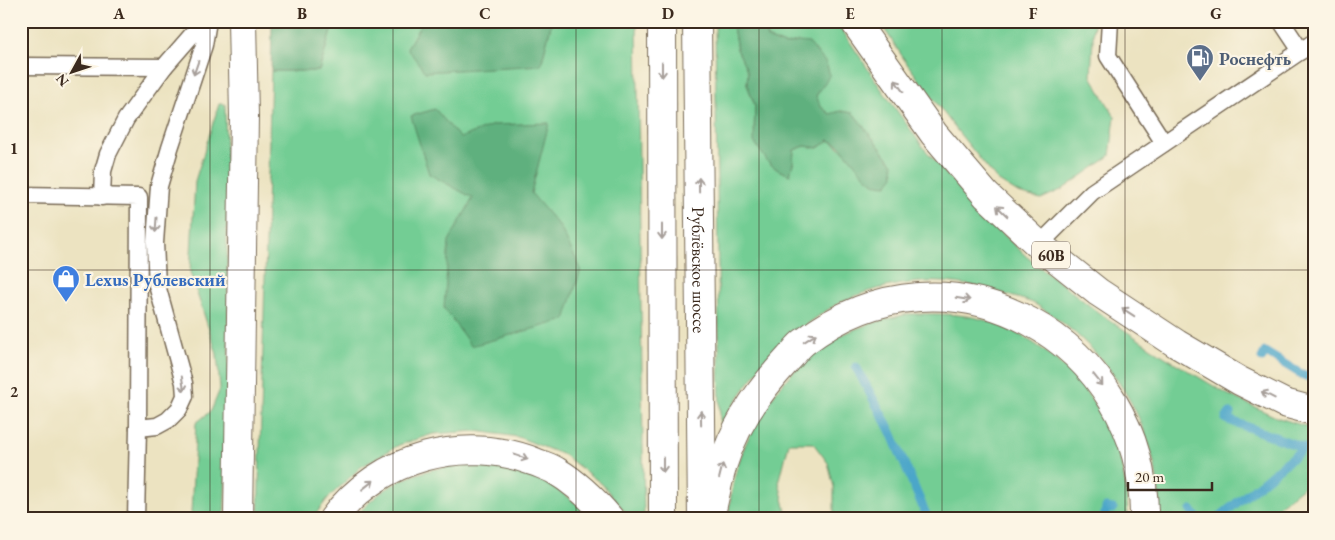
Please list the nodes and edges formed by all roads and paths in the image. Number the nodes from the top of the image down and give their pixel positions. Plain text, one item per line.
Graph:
1 (204, 21) edge
2 (208, 21) edge
3 (242, 21) edge
4 (662, 21) edge
5 (697, 21) edge
6 (854, 21) edge
7 (1110, 21) edge
8 (1281, 21) edge
9 (1308, 47) edge
10 (21, 66) edge
11 (164, 67) junction
12 (1164, 143) junction
13 (21, 195) edge
14 (102, 197) junction
15 (1039, 246) junction
16 (1314, 412) edge
17 (138, 428) junction
18 (136, 519) edge
19 (238, 519) edge
20 (333, 519) edge
21 (610, 519) edge
22 (663, 519) edge
23 (702, 519) edge
24 (710, 519) edge
25 (1144, 519) edge

1 - 11 lane
2 -> 17 lane
3 - 19 main road
4 -> 22 main road, Рублёвское шоссе
23 -> 5 main road, Рублёвское шоссе
15 -> 6 main road, 60B
7 - 12 lane
8 - 9 lane
9 - 12 lane
10 - 11 lane
11 - 14 lane
12 - 15 lane
13 - 14 lane
14 - 17 lane
16 -> 15 main road, 60B
17 - 18 lane
20 -> 21 main road
24 -> 25 main road

